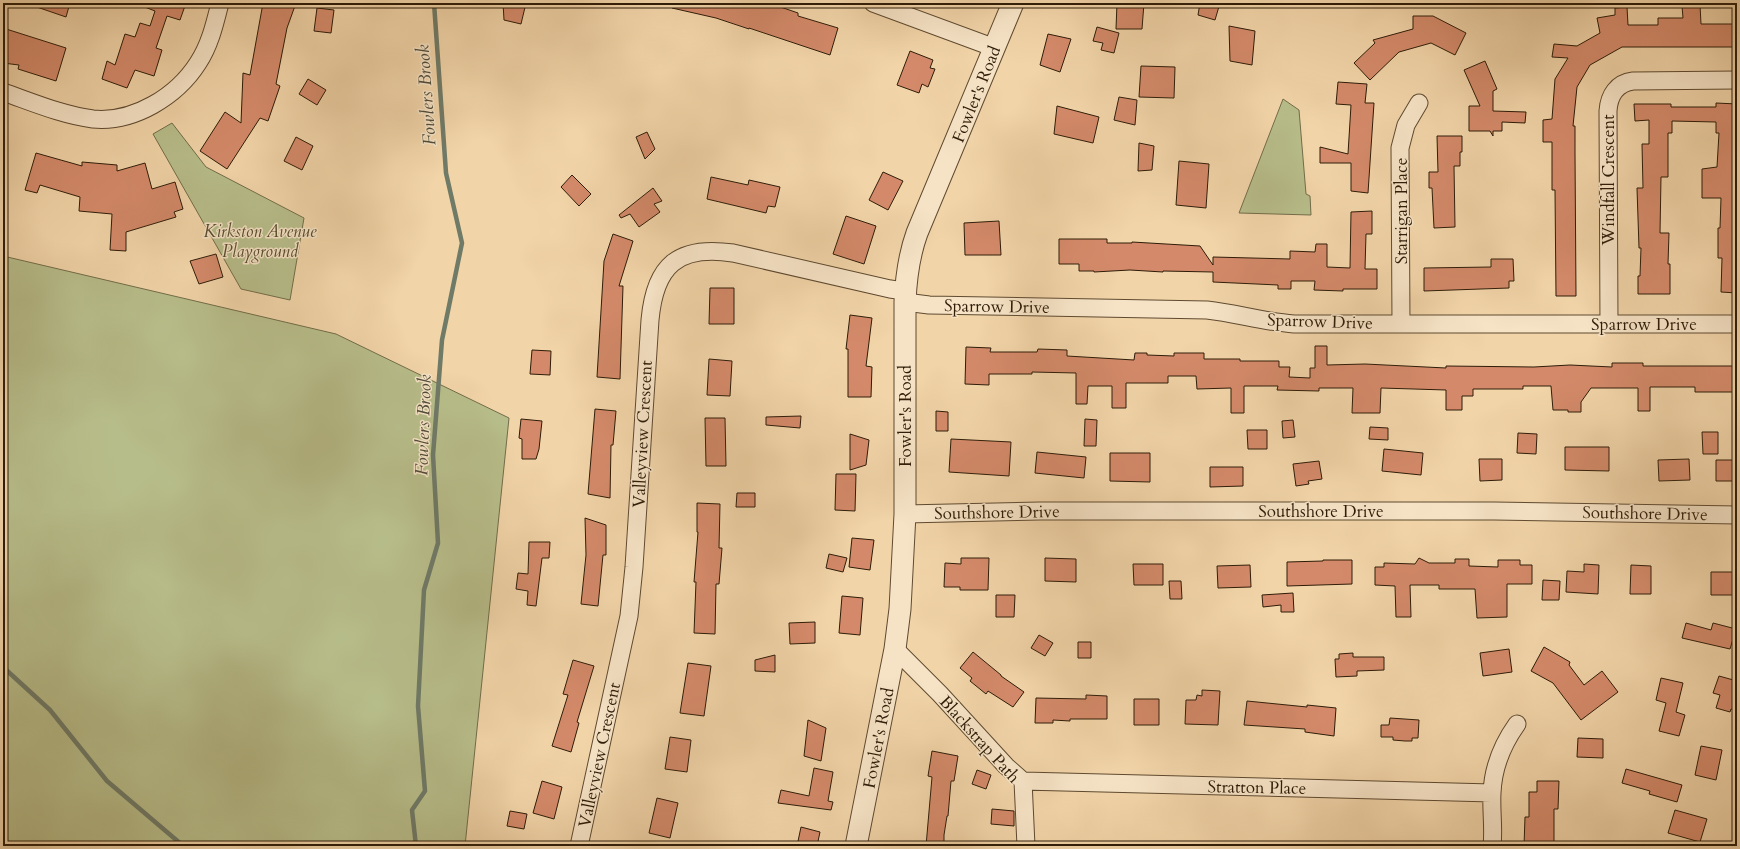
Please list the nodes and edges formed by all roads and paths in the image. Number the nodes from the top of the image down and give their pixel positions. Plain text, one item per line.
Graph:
1 (220, 3) edge
2 (873, 3) edge
3 (1013, 3) edge
4 (995, 48) junction
5 (1737, 80) edge
6 (3, 92) edge
7 (1419, 103) dead end
8 (905, 296) junction
9 (1401, 324) junction
10 (1610, 324) junction
11 (1737, 324) edge
12 (904, 514) junction
13 (1737, 515) edge
14 (895, 650) junction
15 (1517, 724) dead end
16 (1023, 781) junction
17 (1492, 793) junction
18 (579, 846) edge
19 (856, 846) edge
20 (1026, 846) edge
21 (1492, 846) edge

1 - 6 street
2 - 4 street
3 - 4 street, Fowler's Road
4 - 8 street, Fowler's Road
5 - 10 street, Windfall Crescent
7 - 9 street, Starrigan Place
8 - 9 street, Sparrow Drive
8 - 12 street, Fowler's Road
8 - 18 street, Valleyview Crescent
9 - 10 street, Sparrow Drive
10 - 11 street, Sparrow Drive
12 - 13 street, Southshore Drive
12 - 14 street, Fowler's Road
14 - 16 street, Blackstrap Path
14 - 19 street, Fowler's Road
15 - 17 street
16 - 17 street, Stratton Place
16 - 20 street, Blackstrap Path
17 - 21 street

